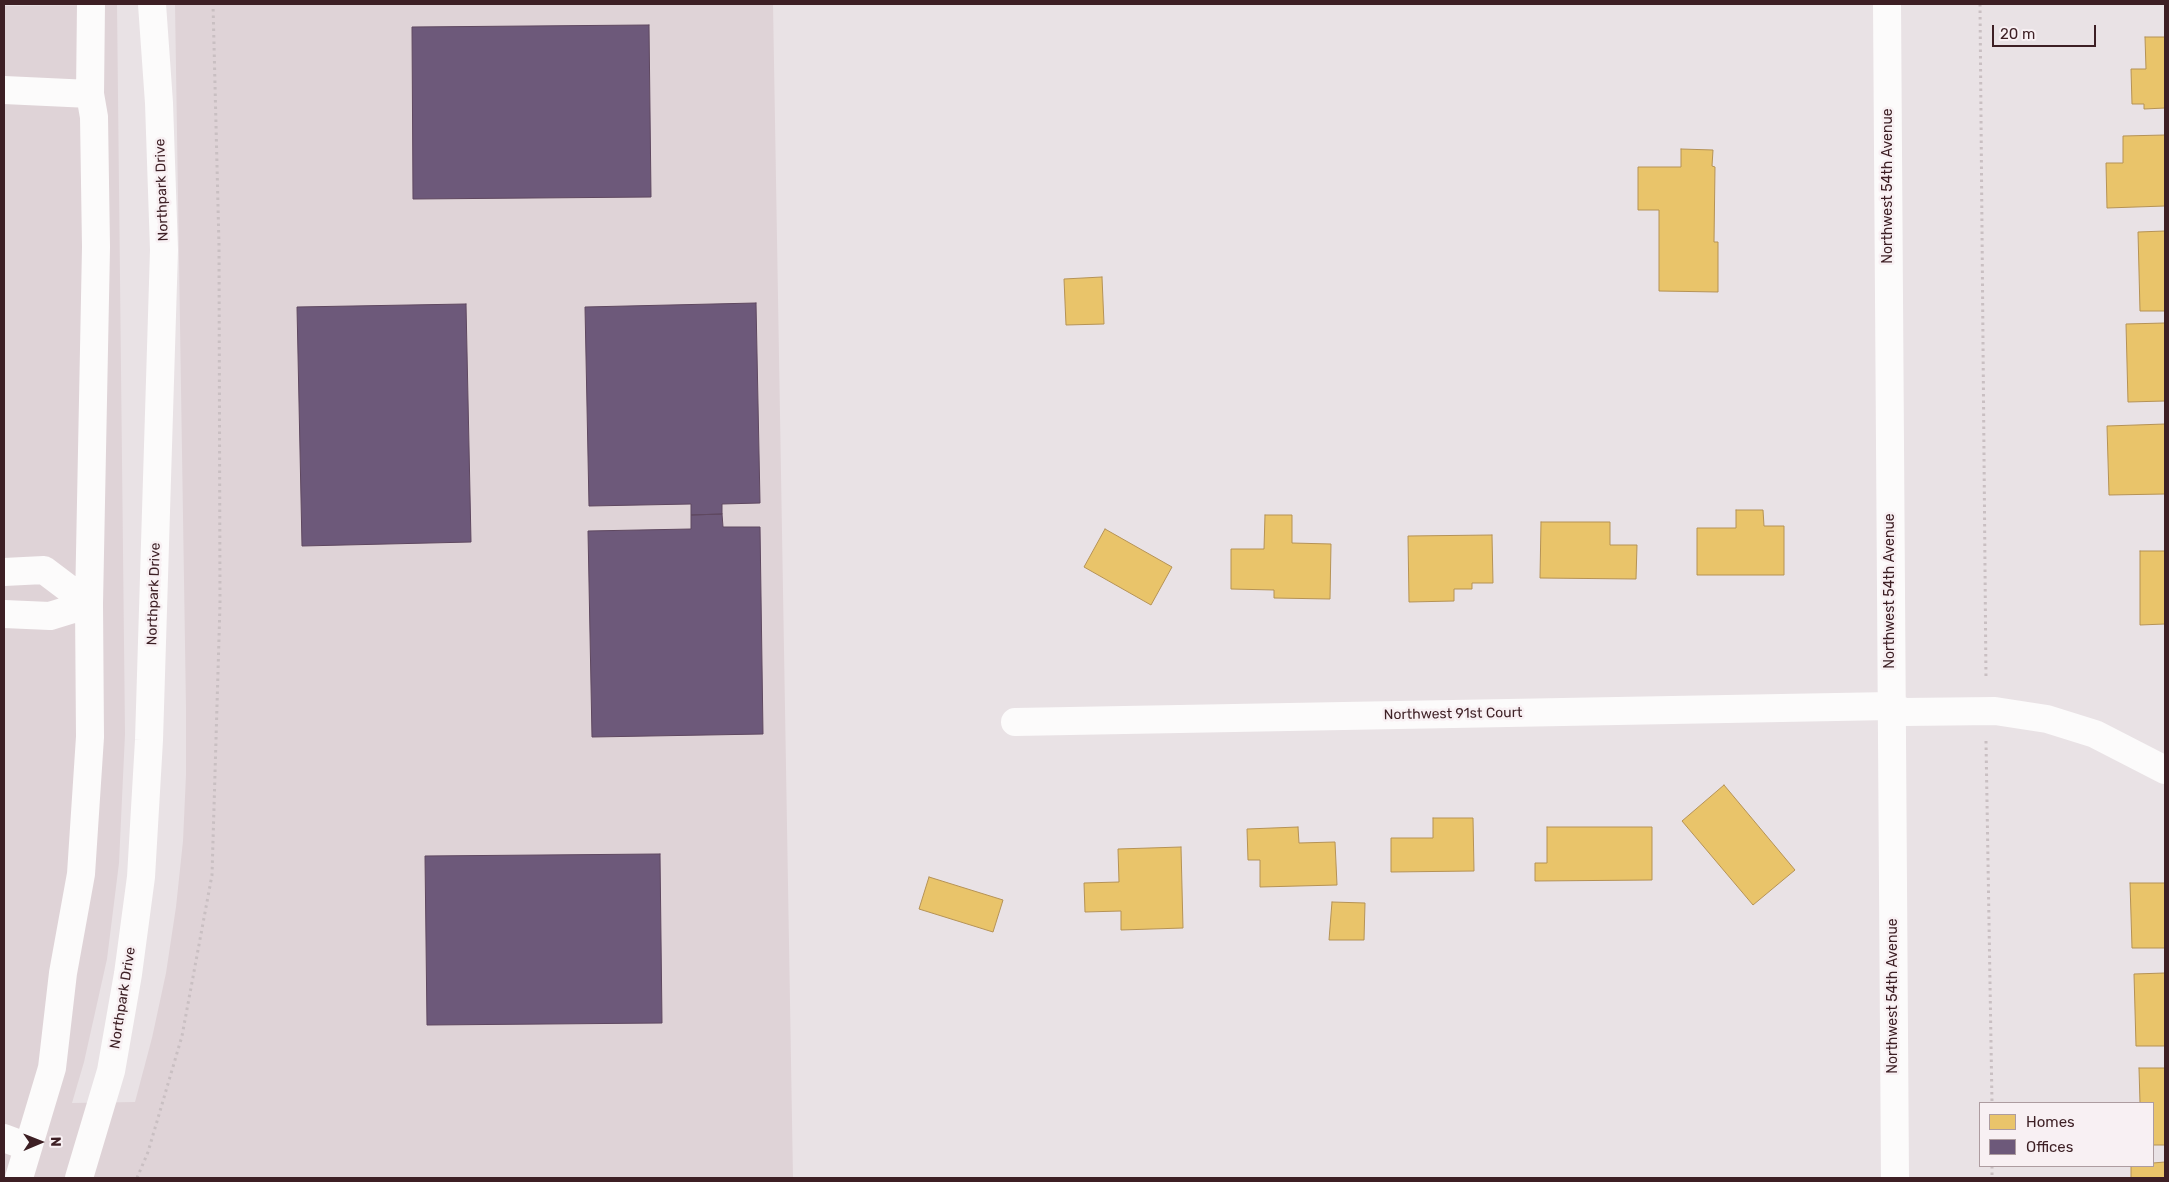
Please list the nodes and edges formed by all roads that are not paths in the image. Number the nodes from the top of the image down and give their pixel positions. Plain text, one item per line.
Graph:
1 (91, 4) edge
2 (152, 4) edge
3 (1887, 4) edge
4 (4, 90) edge
5 (90, 94) junction
6 (4, 572) edge
7 (89, 604) junction
8 (4, 614) edge
9 (1891, 706) junction
10 (1015, 722) dead end
11 (2165, 770) edge
12 (16, 1142) edge
13 (19, 1178) edge
14 (79, 1178) edge
15 (1895, 1178) edge

1 - 5 street
2 - 14 street, Northpark Drive
3 - 9 street, Northwest 54th Avenue
4 - 5 street
5 - 7 street
6 - 7 street
7 - 8 street
7 - 12 street
9 - 10 street, Northwest 91st Court
9 - 11 street, Northwest 91st Court
9 - 15 street, Northwest 54th Avenue
12 - 13 street

